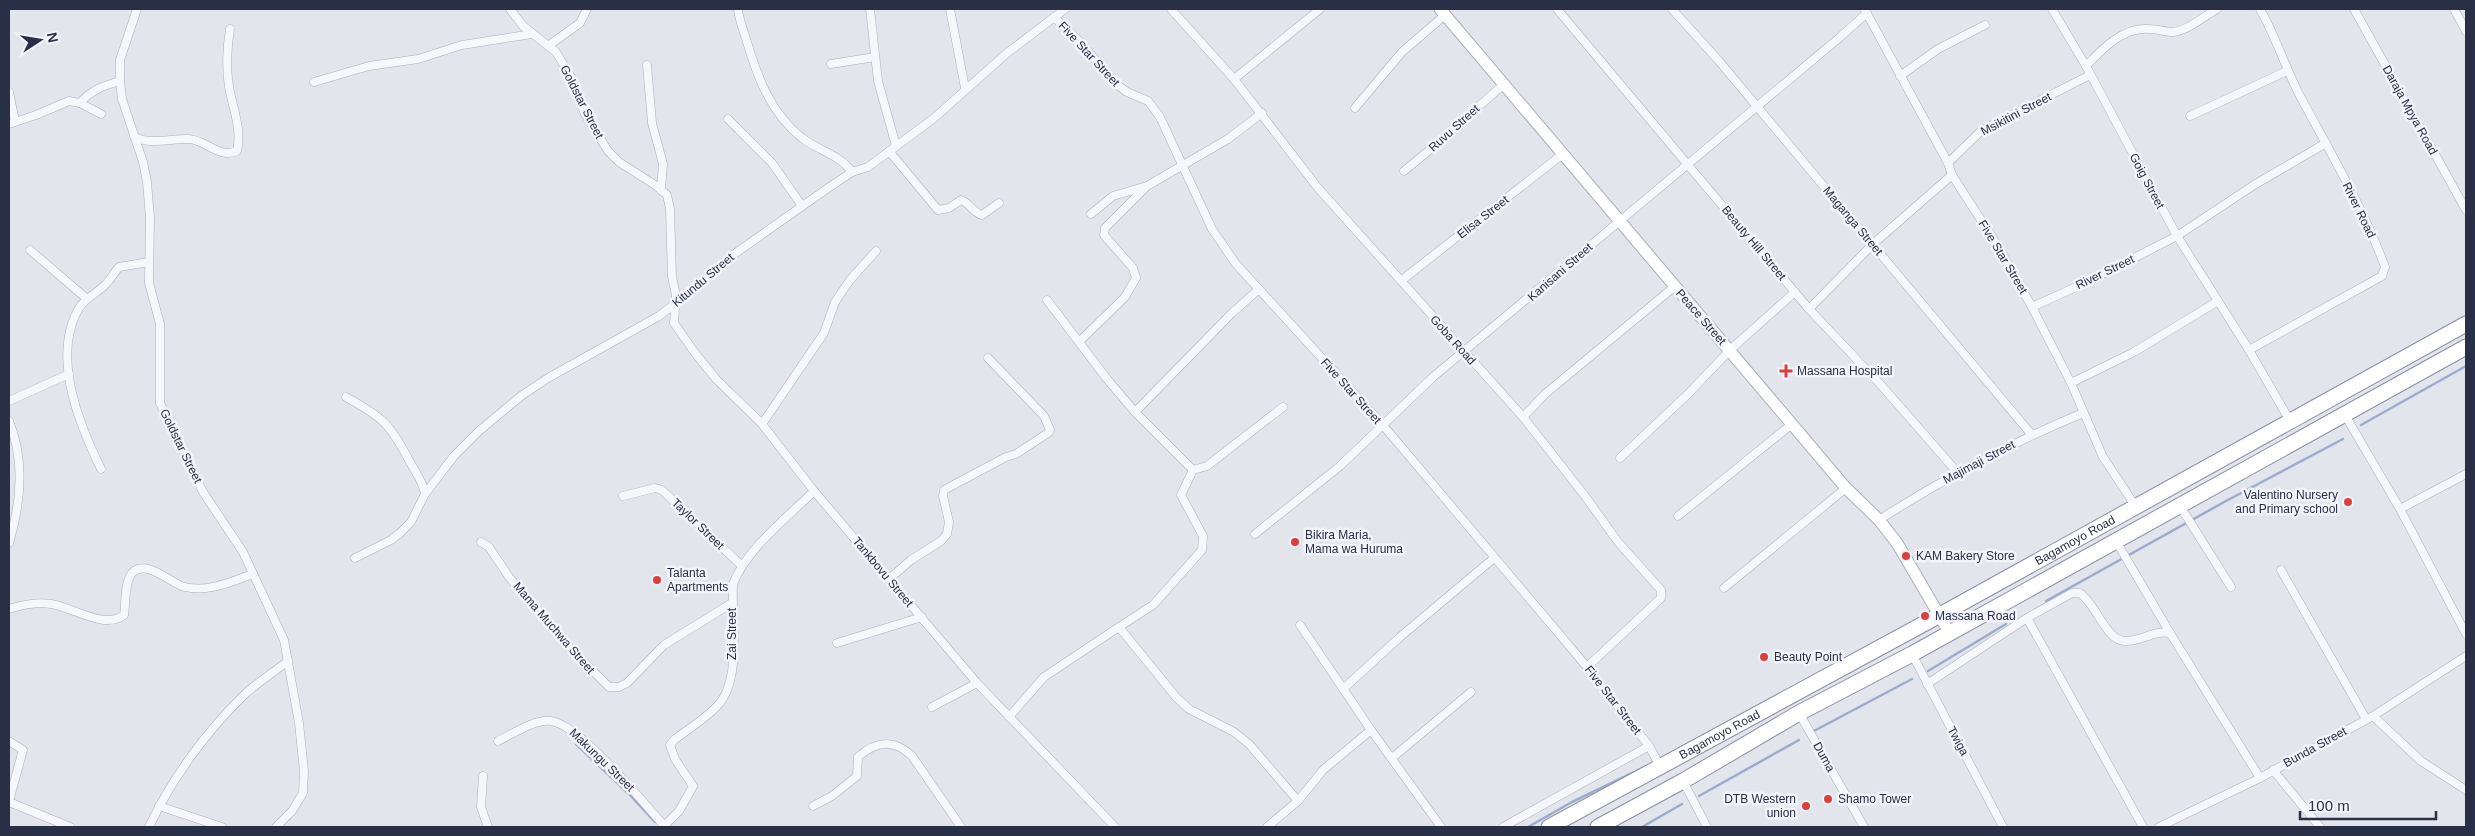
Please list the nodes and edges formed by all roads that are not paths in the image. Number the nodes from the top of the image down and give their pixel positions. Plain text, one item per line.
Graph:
1 (137, 9) edge
2 (510, 9) edge
3 (587, 9) edge
4 (738, 9) edge
5 (870, 9) edge
6 (950, 9) edge
7 (1171, 9) edge
8 (1320, 9) edge
9 (1557, 9) edge
10 (1672, 9) edge
11 (2052, 9) edge
12 (2217, 9) edge
13 (2260, 9) edge
14 (2354, 9) edge
15 (2454, 9) edge
16 (1062, 10) edge
17 (1865, 11) edge
18 (1443, 12) edge
19 (1054, 17) junction
20 (1985, 25) dead end
21 (230, 29) dead end
22 (2466, 31) edge
23 (532, 34) junction
24 (548, 46) junction
25 (875, 57) junction
26 (831, 64) dead end
27 (647, 65) dead end
28 (2086, 66) junction
29 (2287, 70) junction
30 (2090, 75) junction
31 (1900, 76) junction
32 (1234, 79) junction
33 (120, 81) junction
34 (314, 82) dead end
35 (1504, 84) junction
36 (965, 88) junction
37 (9, 92) edge
38 (80, 103) junction
39 (1355, 108) dead end
40 (1756, 108) junction
41 (1262, 113) junction
42 (101, 114) dead end
43 (2190, 116) dead end
44 (728, 119) dead end
45 (12, 122) edge
46 (134, 136) junction
47 (2326, 143) junction
48 (896, 146) junction
49 (889, 151) junction
50 (1564, 153) junction
51 (1948, 163) junction
52 (1689, 164) junction
53 (1184, 165) junction
54 (1404, 171) dead end
55 (852, 172) junction
56 (1952, 175) junction
57 (1147, 186) junction
58 (661, 190) junction
59 (998, 204) dead end
60 (802, 206) junction
61 (2466, 210) edge
62 (1091, 214) dead end
63 (1619, 221) junction
64 (2177, 236) junction
65 (1873, 244) junction
66 (30, 250) dead end
67 (876, 250) dead end
68 (149, 262) junction
69 (1402, 280) junction
70 (1674, 287) junction
71 (1258, 290) junction
72 (1795, 292) junction
73 (87, 299) junction
74 (1047, 300) dead end
75 (2218, 301) junction
76 (674, 304) junction
77 (2032, 307) junction
78 (1809, 309) junction
79 (2466, 324) edge
80 (1080, 341) junction
81 (2466, 347) edge
82 (1730, 350) junction
83 (2249, 350) junction
84 (1464, 353) junction
85 (988, 358) dead end
86 (68, 374) junction
87 (2071, 382) junction
88 (346, 397) dead end
89 (9, 401) edge
90 (1283, 407) dead end
91 (1135, 412) junction
92 (2083, 413) junction
93 (2345, 414) junction
94 (1523, 417) junction
95 (9, 421) edge
96 (2290, 421) junction
97 (762, 424) junction
98 (1382, 424) junction
99 (1792, 424) junction
100 (2031, 434) junction
101 (1620, 458) dead end
102 (101, 469) dead end
103 (1193, 470) junction
104 (1956, 472) junction
105 (2466, 474) edge
106 (9, 480) edge
107 (18, 480) junction
108 (1846, 488) junction
109 (814, 490) junction
110 (425, 494) junction
111 (624, 496) dead end
112 (2180, 506) junction
113 (2136, 507) junction
114 (2400, 509) junction
115 (1678, 516) dead end
116 (1879, 520) junction
117 (1255, 534) dead end
118 (2116, 540) junction
119 (481, 542) dead end
120 (9, 543) edge
121 (355, 558) dead end
122 (1494, 558) junction
123 (741, 565) junction
124 (2281, 570) dead end
125 (253, 574) junction
126 (889, 578) junction
127 (2231, 587) dead end
128 (1724, 588) dead end
129 (732, 603) junction
130 (9, 609) edge
131 (1940, 615) junction
132 (922, 617) junction
133 (2027, 618) junction
134 (2463, 620) edge
135 (1300, 625) dead end
136 (1119, 627) junction
137 (1949, 632) junction
138 (2170, 634) junction
139 (2466, 634) edge
140 (838, 643) dead end
141 (1912, 654) junction
142 (2466, 656) edge
143 (288, 661) junction
144 (1587, 667) junction
145 (978, 683) junction
146 (1927, 684) junction
147 (1343, 690) junction
148 (1471, 692) dead end
149 (932, 707) dead end
150 (1799, 713) junction
151 (1009, 716) junction
152 (2369, 717) junction
153 (1371, 730) junction
154 (9, 741) edge
155 (498, 741) dead end
156 (1649, 746) junction
157 (1392, 758) junction
158 (1660, 766) junction
159 (2273, 770) junction
160 (483, 776) dead end
161 (2260, 778) junction
162 (1683, 781) junction
163 (2466, 790) edge
164 (1298, 800) junction
165 (9, 802) edge
166 (159, 806) junction
167 (814, 806) dead end
168 (70, 827) edge
169 (148, 827) edge
170 (222, 827) edge
171 (276, 827) edge
172 (488, 827) edge
173 (664, 827) edge
174 (961, 827) edge
175 (1115, 827) edge
176 (1267, 827) edge
177 (1441, 827) edge
178 (1503, 827) edge
179 (1550, 827) edge
180 (1598, 827) edge
181 (1707, 827) edge
182 (1864, 827) edge
183 (2003, 827) edge
184 (2143, 827) edge
185 (2159, 827) edge
186 (2320, 827) edge

1 - 33 street, Goldstar Street
2 - 23 street, Goldstar Street
3 - 24 street
4 - 55 street
5 - 25 street
6 - 36 street
7 - 32 street, Goba Road
8 - 32 street
9 - 52 street, Beauty Hill Street
10 - 40 street, Maganga Street
11 - 28 street, Goig Street
12 - 28 street
13 - 29 street, River Road
14 - 61 street, Daraja Mpya Road
15 - 22 street
16 - 19 street, Kitundu Street
17 - 31 street, Five Star Street
17 - 40 street, Kanisani Street
18 - 35 street, Peace Street
18 - 39 street
19 - 36 street, Kitundu Street
19 - 53 street, Five Star Street
20 - 31 street
21 - 46 street
23 - 24 street, Goldstar Street
23 - 34 street
24 - 58 street, Goldstar Street
25 - 26 street
25 - 48 street
27 - 58 street
28 - 30 street, Goig Street
29 - 43 street
29 - 47 street, River Road
30 - 51 street, Msikitini Street
30 - 64 street, Goig Street
31 - 51 street, Five Star Street
32 - 41 street, Goba Road
33 - 38 street
33 - 46 street, Goldstar Street
35 - 50 street, Peace Street
35 - 54 street, Ruvu Street
36 - 48 street, Kitundu Street
37 - 45 street
38 - 42 street
38 - 45 street
40 - 52 street, Kanisani Street
40 - 65 street, Maganga Street
41 - 53 street
41 - 69 street, Goba Road
44 - 60 street
46 - 68 street, Goldstar Street
47 - 64 street, River Street
47 - 83 street, River Road
48 - 49 street, Kitundu Street
49 - 55 street, Kitundu Street
49 - 59 street
50 - 63 street, Peace Street
50 - 69 street, Elisa Street
51 - 56 street, Five Star Street
52 - 63 street, Kanisani Street
52 - 72 street, Beauty Hill Street
53 - 57 street
53 - 71 street, Five Star Street
55 - 60 street, Kitundu Street
56 - 65 street
56 - 77 street, Five Star Street
57 - 62 street
57 - 80 street
58 - 76 street
60 - 76 street, Kitundu Street
63 - 70 street, Peace Street
63 - 84 street, Kanisani Street
64 - 75 street, Goig Street
64 - 77 street, River Street
65 - 78 street
65 - 100 street, Maganga Street
66 - 73 street
67 - 97 street
68 - 73 street
68 - 125 street, Goldstar Street
69 - 84 street, Goba Road
70 - 82 street, Peace Street
70 - 94 street
71 - 91 street
71 - 98 street, Five Star Street
72 - 78 street, Beauty Hill Street
72 - 82 street
73 - 86 street
74 - 80 street
75 - 83 street, Goig Street
75 - 87 street
76 - 97 street, Tankbovu Street
76 - 110 street, Kitundu Street
77 - 87 street, Five Star Street
78 - 104 street, Beauty Hill Street
79 - 96 highway, Bagamoyo Road
80 - 91 street
81 - 93 highway, Bagamoyo Road
82 - 99 street, Peace Street
82 - 101 street
83 - 96 street, Goig Street
84 - 94 street, Goba Road
84 - 98 street, Kanisani Street
85 - 126 street
86 - 89 street
86 - 102 street
87 - 92 street, Five Star Street
88 - 110 street
90 - 103 street
91 - 103 street
92 - 100 street, Majimaji Street
92 - 113 street, Five Star Street
93 - 112 highway, Bagamoyo Road
93 - 114 street
94 - 144 street, Goba Road
95 - 107 street
96 - 113 highway, Bagamoyo Road
97 - 109 street, Tankbovu Street
98 - 117 street, Kanisani Street
98 - 122 street, Five Star Street
99 - 108 street, Peace Street
99 - 115 street
100 - 104 street, Majimaji Street
103 - 136 street
104 - 116 street, Majimaji Street
105 - 114 street
106 - 107 street
107 - 120 street
108 - 116 street, Peace Street
108 - 128 street
109 - 123 street, Zai Street
109 - 126 street, Tankbovu Street
110 - 121 street, Kitundu Street
111 - 123 street, Taylor Street
112 - 118 highway, Bagamoyo Road
112 - 127 street
113 - 131 highway, Bagamoyo Road
114 - 134 street
116 - 131 street, Peace Street
118 - 137 highway, Bagamoyo Road
118 - 138 street
119 - 129 street, Mama Muchwa Street
122 - 144 street, Five Star Street
122 - 147 street
123 - 129 street, Zai Street
124 - 152 street
125 - 130 street
125 - 143 street, Goldstar Street
126 - 132 street, Tankbovu Street
129 - 173 street, Zai Street
131 - 137 street, Peace Street
131 - 158 highway, Bagamoyo Road
132 - 140 street
132 - 145 street, Tankbovu Street
133 - 138 street
133 - 146 street
133 - 184 street
134 - 139 street
135 - 147 street
136 - 151 street
136 - 164 street
137 - 141 highway, Bagamoyo Road
138 - 161 street
141 - 146 street, Twiga
141 - 150 highway, Bagamoyo Road
142 - 152 street, Bunda Street
143 - 166 street
143 - 171 street, Goldstar Street
144 - 156 street, Five Star Street
145 - 149 street
145 - 151 street, Tankbovu Street
146 - 183 street, Twiga
147 - 153 street
148 - 157 street
150 - 162 highway, Bagamoyo Road
150 - 182 street, Duma
151 - 175 street, Tankbovu Street
152 - 159 street, Bunda Street
152 - 163 street
153 - 157 street
153 - 164 street
154 - 165 street
155 - 173 street, Makungu Street
156 - 158 street, Five Star Street
156 - 178 street
157 - 177 street
158 - 179 highway, Bagamoyo Road
159 - 161 street, Bunda Street
159 - 186 street
160 - 172 street
161 - 185 street, Bunda Street
162 - 180 highway, Bagamoyo Road
162 - 181 street
164 - 176 street
165 - 168 street
166 - 169 street
166 - 170 street
167 - 174 street

